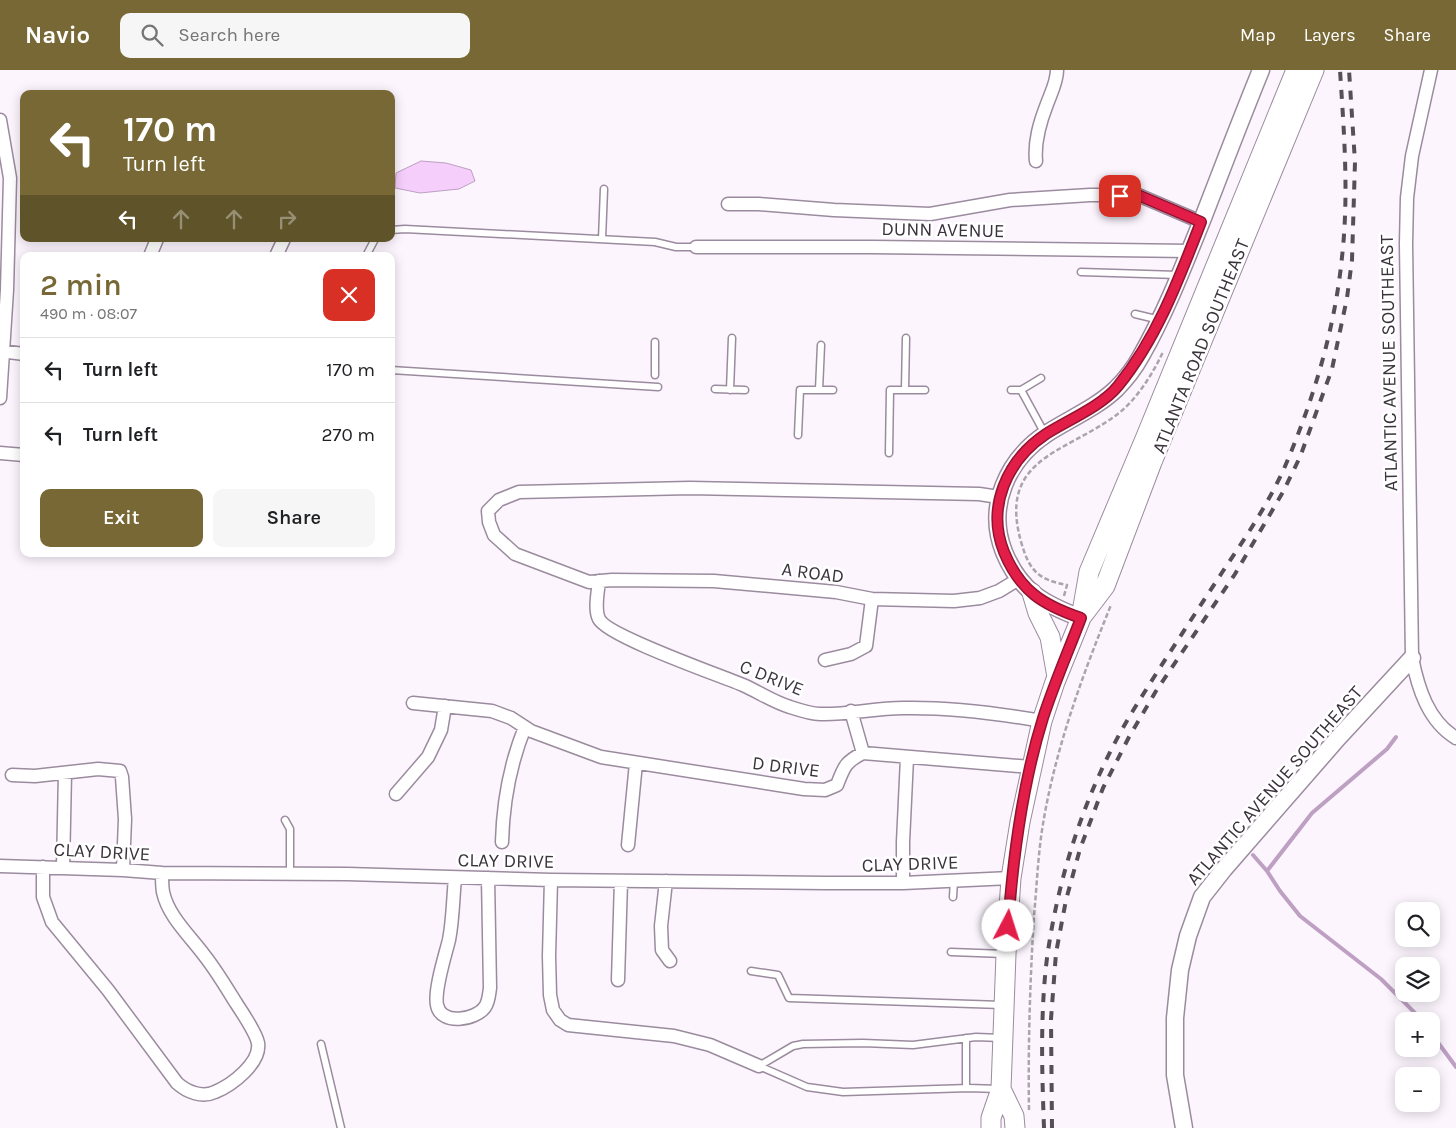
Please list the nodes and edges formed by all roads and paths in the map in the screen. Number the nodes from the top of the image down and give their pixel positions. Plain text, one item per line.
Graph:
1 (1057, 70) edge
2 (1261, 70) edge
3 (1296, 70) edge
4 (1314, 70) edge
5 (1432, 70) edge
6 (0, 120) edge
7 (1036, 160) dead end
8 (604, 189) dead end
9 (728, 204) dead end
10 (1201, 222) junction
11 (395, 230) edge
12 (602, 239) junction
13 (696, 247) joint
14 (1190, 251) junction
15 (1081, 272) dead end
16 (1179, 276) junction
17 (1135, 314) dead end
18 (1160, 320) junction
19 (732, 338) dead end
20 (906, 338) dead end
21 (656, 342) dead end
22 (821, 345) dead end
23 (2, 352) edge
24 (20, 354) edge
25 (395, 370) edge
26 (655, 375) dead end
27 (1041, 378) dead end
28 (658, 387) dead end
29 (715, 389) dead end
30 (730, 390) junction
31 (745, 390) dead end
32 (819, 390) junction
33 (834, 390) dead end
34 (906, 390) junction
35 (925, 390) dead end
36 (1011, 390) dead end
37 (1021, 390) junction
38 (0, 398) edge
39 (798, 435) dead end
40 (1045, 435) junction
41 (0, 453) edge
42 (890, 453) dead end
43 (20, 455) edge
44 (1000, 497) junction
45 (1019, 579) junction
46 (599, 582) junction
47 (1032, 592) junction
48 (872, 599) junction
49 (1113, 600) dead end
50 (1081, 618) junction
51 (1412, 658) junction
52 (825, 660) dead end
53 (1057, 677) junction
54 (413, 703) dead end
55 (445, 706) junction
56 (851, 711) junction
57 (1042, 721) junction
58 (525, 727) junction
59 (1456, 738) edge
60 (863, 753) junction
61 (907, 758) junction
62 (636, 763) junction
63 (1031, 767) junction
64 (65, 773) junction
65 (12, 775) dead end
66 (396, 794) dead end
67 (285, 820) dead end
68 (502, 842) dead end
69 (628, 845) dead end
70 (0, 866) edge
71 (43, 868) junction
72 (63, 868) junction
73 (123, 870) junction
74 (162, 873) junction
75 (290, 874) junction
76 (456, 878) junction
77 (488, 878) junction
78 (1012, 878) junction
79 (551, 880) junction
80 (954, 880) junction
81 (622, 881) junction
82 (666, 881) junction
83 (903, 883) junction
84 (953, 897) dead end
85 (951, 952) dead end
86 (1006, 954) junction
87 (670, 962) dead end
88 (751, 971) dead end
89 (618, 980) dead end
90 (1004, 1005) junction
91 (966, 1038) junction
92 (1003, 1038) junction
93 (321, 1044) dead end
94 (759, 1066) junction
95 (966, 1088) junction
96 (1001, 1089) junction
97 (1029, 1110) dead end
98 (340, 1128) edge
99 (991, 1128) edge
100 (1015, 1128) edge
101 (1184, 1128) edge

1 - 7 street
2 - 10 street
3 - 50 main road, ATLANTA ROAD SOUTHEAST
4 - 50 main road, ATLANTA ROAD SOUTHEAST
5 - 51 street, ATLANTIC AVENUE SOUTHEAST
6 - 23 street
8 - 12 lane
9 - 10 street
10 - 14 street
11 - 12 lane
12 - 13 lane
13 - 14 street, DUNN AVENUE
14 - 16 street
15 - 16 lane
16 - 18 street
17 - 18 lane
18 - 40 street
19 - 30 lane
20 - 34 lane
21 - 26 lane
22 - 32 lane
23 - 24 street
23 - 38 street
25 - 28 lane
27 - 37 lane
29 - 30 lane
30 - 31 lane
32 - 33 lane
32 - 39 lane
34 - 35 lane
34 - 42 lane
36 - 37 lane
37 - 40 lane
40 - 44 street
41 - 43 street
44 - 45 street
44 - 46 street, A ROAD
45 - 47 street
45 - 48 street, A ROAD
46 - 48 street, A ROAD
46 - 56 street, C DRIVE
47 - 50 street
47 - 53 main road
48 - 52 street
49 - 97 path
50 - 53 main road, ATLANTA ROAD SOUTHEAST
51 - 59 street, ATLANTIC AVENUE SOUTHEAST
51 - 101 street, ATLANTIC AVENUE SOUTHEAST
53 - 57 main road, ATLANTA ROAD SOUTHEAST
54 - 55 street, D DRIVE
55 - 58 street, D DRIVE
55 - 66 street
56 - 57 street, C DRIVE
56 - 60 street
57 - 63 main road, ATLANTA ROAD SOUTHEAST
58 - 62 street, D DRIVE
58 - 68 street
60 - 61 street
60 - 62 street, D DRIVE
61 - 63 street
61 - 83 street
62 - 69 street
63 - 78 main road, ATLANTA ROAD SOUTHEAST
64 - 65 street
64 - 72 street
64 - 73 street
67 - 75 lane
70 - 71 street, CLAY DRIVE
71 - 72 street, CLAY DRIVE
71 - 74 street
72 - 73 street, CLAY DRIVE
73 - 74 street, CLAY DRIVE
74 - 75 street, CLAY DRIVE
75 - 76 street, CLAY DRIVE
76 - 77 street, CLAY DRIVE
76 - 77 street
77 - 79 street, CLAY DRIVE
78 - 80 street, CLAY DRIVE
78 - 86 main road, ATLANTA ROAD SOUTHEAST
79 - 81 street, CLAY DRIVE
79 - 94 street
80 - 83 street, CLAY DRIVE
80 - 84 lane
81 - 82 street, CLAY DRIVE
81 - 89 street
82 - 83 street, CLAY DRIVE
82 - 87 street
85 - 86 lane
86 - 90 main road, ATLANTA ROAD SOUTHEAST
88 - 90 lane
90 - 92 main road, ATLANTA ROAD SOUTHEAST
91 - 92 lane
91 - 94 lane
91 - 95 lane
92 - 96 main road, ATLANTA ROAD SOUTHEAST
93 - 98 lane
94 - 95 lane
95 - 96 lane
96 - 99 main road, ATLANTA ROAD SOUTHEAST
96 - 100 main road, ATLANTA ROAD SOUTHEAST

